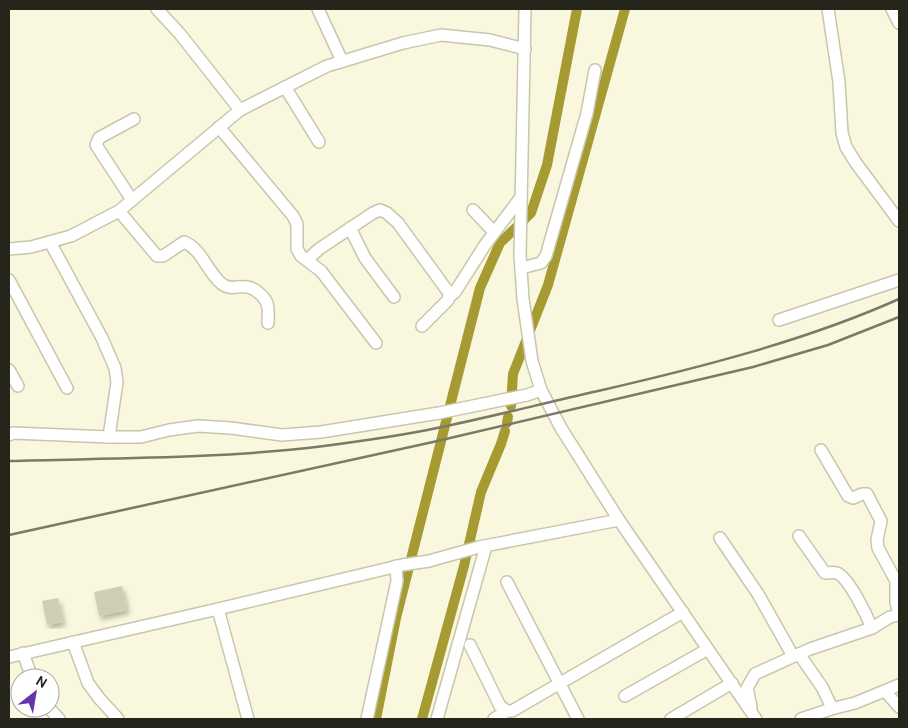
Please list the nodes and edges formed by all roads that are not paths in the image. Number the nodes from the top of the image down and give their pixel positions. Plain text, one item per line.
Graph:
1 (157, 9) edge
2 (318, 9) edge
3 (525, 9) edge
4 (828, 9) edge
5 (892, 9) edge
6 (899, 23) edge
7 (525, 50) junction
8 (342, 60) junction
9 (595, 70) dead end
10 (285, 86) junction
11 (240, 110) junction
12 (134, 119) dead end
13 (219, 126) junction
14 (319, 142) dead end
15 (132, 200) junction
16 (521, 201) junction
17 (474, 210) dead end
18 (118, 211) junction
19 (899, 221) edge
20 (350, 228) junction
21 (494, 232) junction
22 (50, 242) junction
23 (9, 249) edge
24 (307, 260) junction
25 (521, 268) junction
26 (9, 280) edge
27 (899, 280) edge
28 (394, 297) dead end
29 (449, 297) junction
30 (779, 320) dead end
31 (268, 323) dead end
32 (422, 326) dead end
33 (376, 343) dead end
34 (9, 370) edge
35 (18, 386) dead end
36 (68, 388) dead end
37 (540, 390) junction
38 (9, 435) edge
39 (109, 437) junction
40 (821, 450) dead end
41 (619, 520) junction
42 (799, 536) dead end
43 (720, 538) dead end
44 (483, 546) junction
45 (399, 565) junction
46 (507, 582) dead end
47 (218, 609) junction
48 (683, 612) junction
49 (872, 628) junction
50 (73, 642) junction
51 (470, 645) dead end
52 (708, 649) junction
53 (23, 653) junction
54 (796, 655) junction
55 (9, 656) edge
56 (28, 668) edge
57 (561, 683) junction
58 (732, 683) junction
59 (899, 685) edge
60 (885, 691) junction
61 (625, 696) dead end
62 (899, 707) edge
63 (832, 708) junction
64 (507, 711) junction
65 (754, 715) edge
66 (118, 719) edge
67 (248, 719) edge
68 (367, 719) edge
69 (438, 719) edge
70 (494, 719) edge
71 (578, 719) edge
72 (670, 719) edge
73 (801, 719) edge

1 - 11 street
2 - 8 street
3 - 7 street
4 - 19 street
5 - 6 street
7 - 8 street
7 - 16 street
8 - 10 street
9 - 25 street
10 - 11 street
10 - 14 street
11 - 13 street
12 - 15 street
13 - 15 street
13 - 24 street
15 - 18 street
16 - 21 street
16 - 25 street
17 - 21 street
18 - 22 street
18 - 31 street
20 - 24 street
20 - 28 street
20 - 29 street
21 - 29 street
22 - 23 street
22 - 39 street
24 - 33 street
25 - 37 street
26 - 36 street
27 - 30 street
29 - 32 street
34 - 35 street
37 - 39 street
37 - 41 street
38 - 39 street
40 - 49 street
41 - 44 street
41 - 48 street
42 - 49 street
43 - 54 street
44 - 45 street
44 - 69 street
45 - 47 street
45 - 68 street
46 - 57 street
47 - 50 street
47 - 67 street
48 - 52 street
48 - 57 street
49 - 54 street
50 - 53 street
50 - 66 street
51 - 64 street
52 - 58 street
52 - 61 street
53 - 55 street
53 - 56 street
54 - 63 street
54 - 65 street
57 - 64 street
57 - 71 street
58 - 65 street
58 - 72 street
59 - 60 street
60 - 62 street
60 - 63 street
63 - 73 street
64 - 70 street

